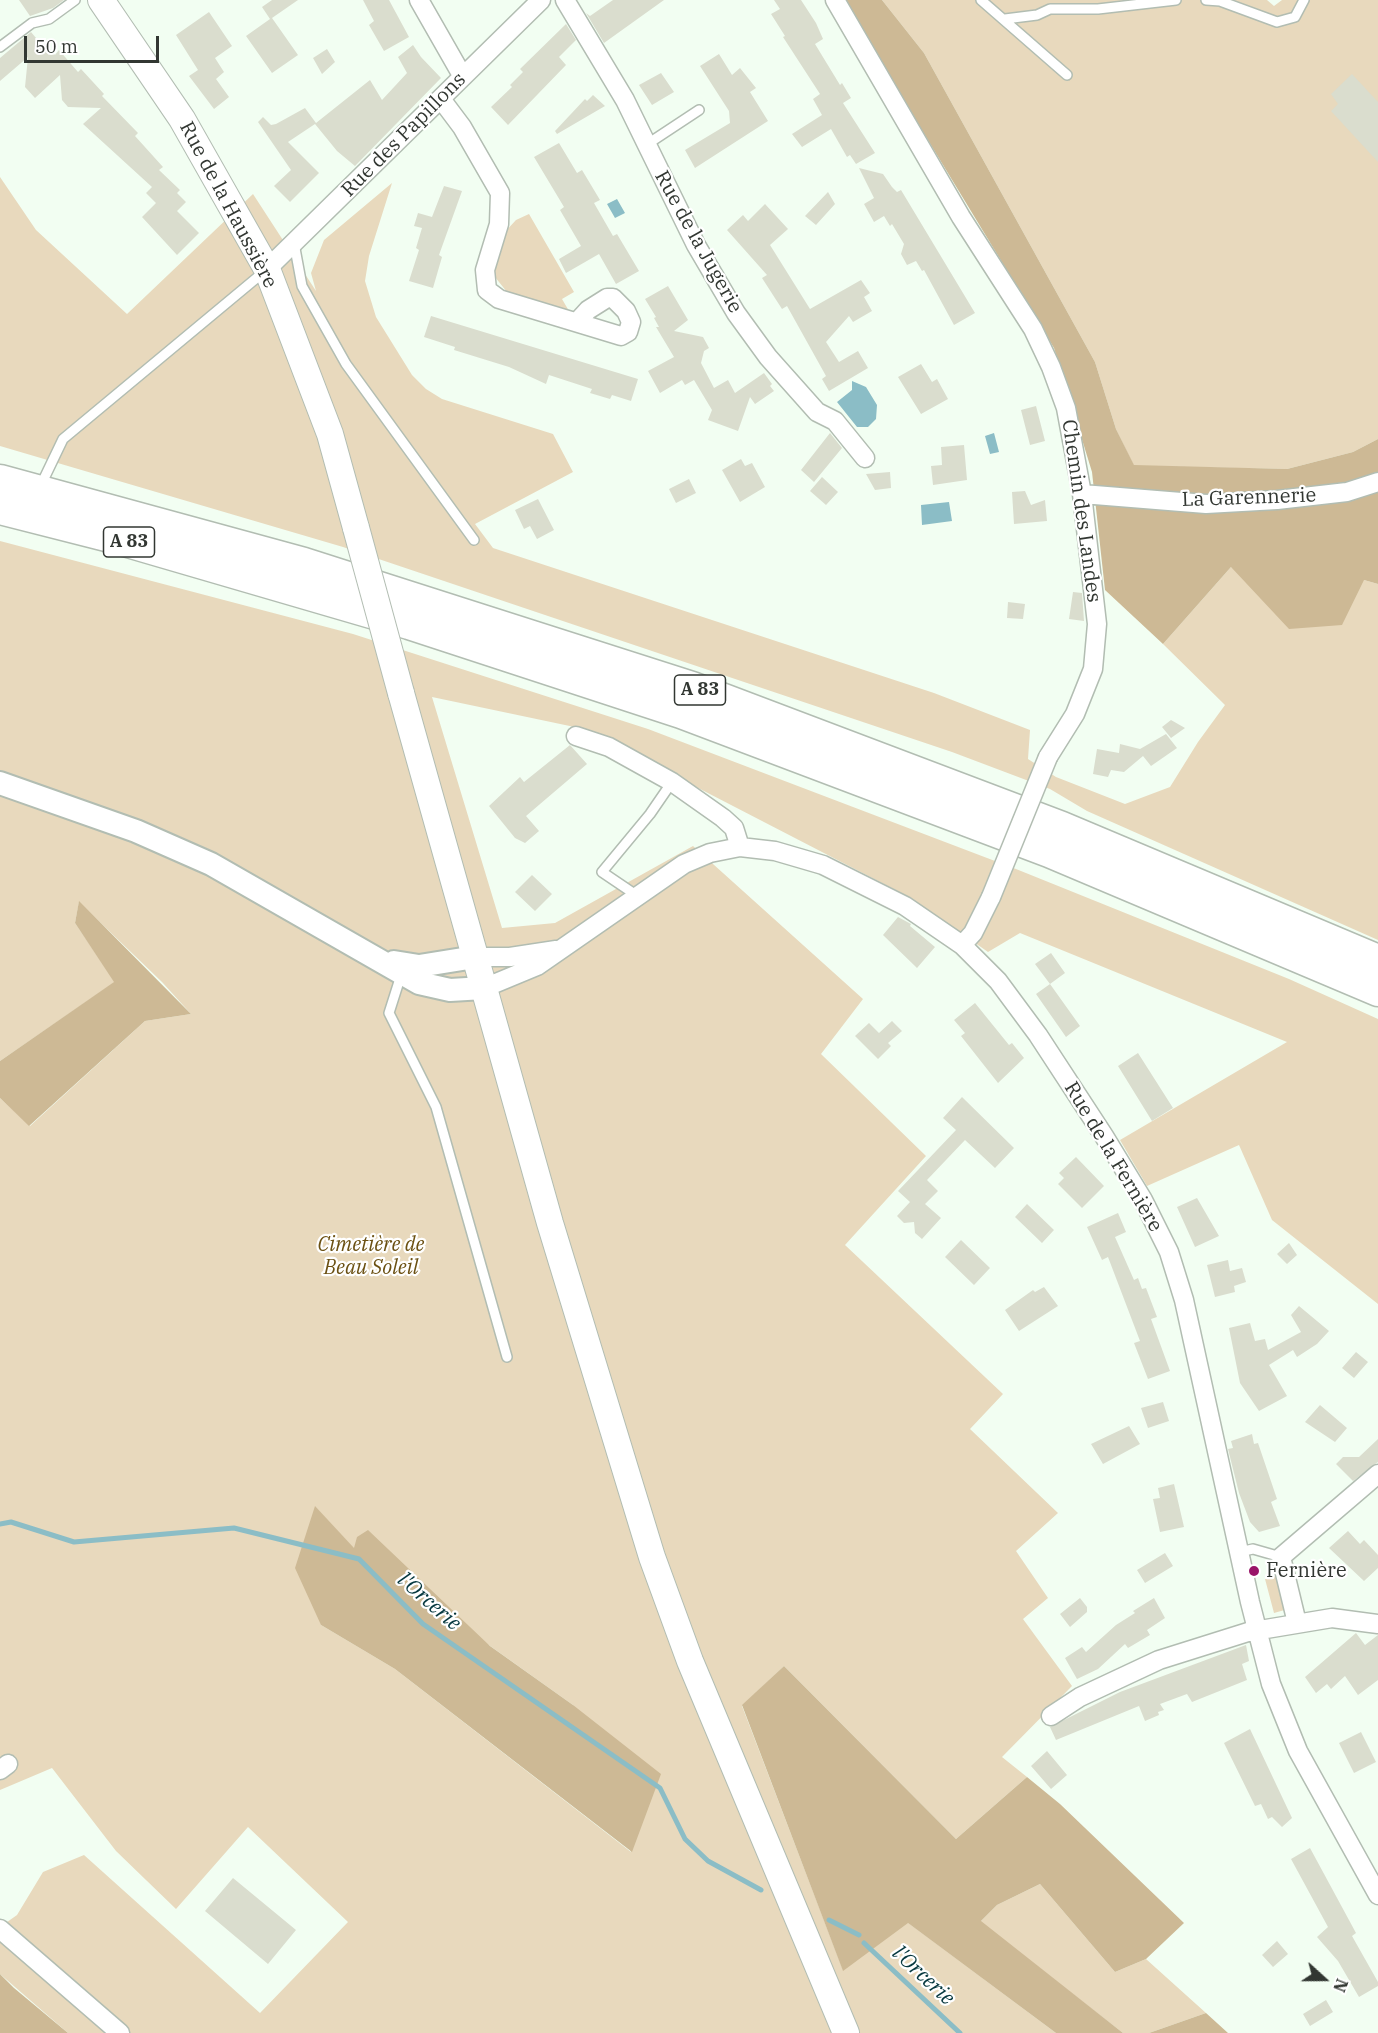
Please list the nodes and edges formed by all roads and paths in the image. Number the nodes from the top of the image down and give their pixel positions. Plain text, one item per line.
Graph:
1 (75, 0) edge
2 (101, 0) edge
3 (419, 0) edge
4 (541, 0) edge
5 (566, 0) edge
6 (835, 0) edge
7 (981, 0) edge
8 (1176, 0) edge
9 (1206, 0) edge
10 (1304, 0) edge
11 (1005, 19) junction
12 (0, 47) edge
13 (1067, 75) dead end
14 (463, 77) junction
15 (441, 99) junction
16 (699, 110) dead end
17 (646, 145) junction
18 (294, 243) junction
19 (267, 269) junction
20 (576, 322) dead end
21 (865, 458) dead end
22 (0, 480) edge
23 (1378, 482) edge
24 (38, 490) junction
25 (1082, 494) junction
26 (0, 510) edge
27 (474, 540) dead end
28 (460, 640) junction
29 (576, 736) dead end
30 (672, 782) junction
31 (0, 783) edge
32 (740, 848) junction
33 (636, 895) junction
34 (962, 945) junction
35 (558, 950) junction
36 (475, 957) junction
37 (1378, 960) edge
38 (403, 968) junction
39 (483, 988) junction
40 (1378, 991) edge
41 (1378, 1007) edge
42 (507, 1357) dead end
43 (1378, 1474) edge
44 (1239, 1552) junction
45 (1281, 1557) junction
46 (1297, 1623) junction
47 (1378, 1624) edge
48 (1257, 1631) junction
49 (1051, 1716) dead end
50 (1378, 1895) edge
51 (0, 1929) edge
52 (120, 2033) edge
53 (846, 2033) edge

1 - 12 lane
2 - 19 main road, Rue de la Haussière
3 - 14 street
4 - 14 street, Rue des Papillons
5 - 17 street, Rue de la Jugerie
6 - 25 street, Chemin des Landes
7 - 11 lane
8 - 11 lane
9 - 10 lane
11 - 13 lane
14 - 15 street, Rue des Papillons
15 - 18 street, Rue des Papillons
15 - 20 street
16 - 17 lane
17 - 21 street, Rue de la Jugerie
18 - 19 street, Rue des Papillons
18 - 27 lane
19 - 24 lane
19 - 36 main road, Rue de la Haussière, bridge
22 - 24 highway, A 83
23 - 25 street, La Garennerie
24 - 37 highway, A 83
25 - 34 street, Chemin des Landes, bridge
26 - 28 highway, A 83
28 - 40 highway, A 83
28 - 41 highway
29 - 30 street
30 - 32 street
30 - 33 lane
31 - 38 street
32 - 33 street, Rue de la Fernière
32 - 34 street, Rue de la Fernière
33 - 35 street, Rue de la Fernière
34 - 44 street, Rue de la Fernière
35 - 36 street, Rue de la Fernière
35 - 39 street, Rue de la Fernière
36 - 38 street
36 - 39 main road, Rue de la Haussière
38 - 39 street
38 - 42 lane
39 - 53 main road, Rue de la Haussière
43 - 45 street
44 - 45 lane
44 - 48 street, Rue de la Fernière
45 - 46 street
46 - 47 street
46 - 48 street
48 - 49 street
48 - 50 street, Rue de la Fernière
51 - 52 street

